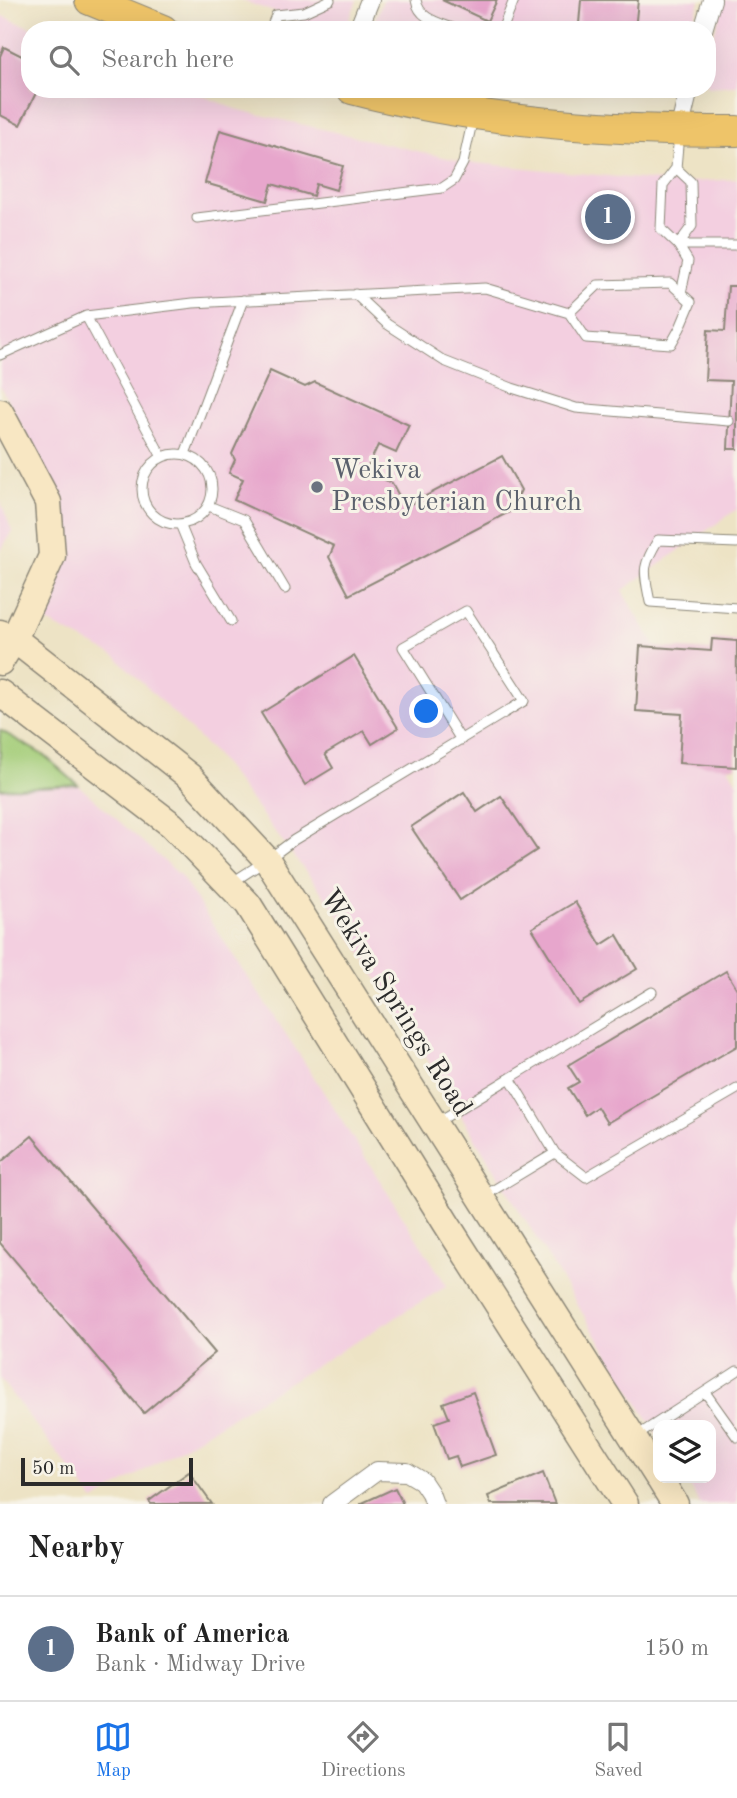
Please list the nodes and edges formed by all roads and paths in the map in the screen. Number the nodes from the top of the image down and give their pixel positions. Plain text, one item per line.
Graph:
1 (90, 0) edge
2 (330, 0) edge
3 (370, 0) edge
4 (416, 0) edge
5 (514, 0) edge
6 (712, 0) edge
7 (141, 21) edge
8 (274, 21) edge
9 (362, 21) edge
10 (436, 21) edge
11 (506, 21) edge
12 (706, 21) edge
13 (386, 98) edge
14 (687, 98) edge
15 (474, 113) junction
16 (679, 131) junction
17 (737, 131) edge
18 (676, 167) junction
19 (197, 218) dead end
20 (678, 245) junction
21 (737, 245) edge
22 (681, 293) junction
23 (355, 294) junction
24 (243, 300) junction
25 (569, 313) junction
26 (86, 316) junction
27 (0, 355) edge
28 (0, 412) edge
29 (729, 421) dead end
30 (185, 454) junction
31 (162, 457) junction
32 (209, 506) junction
33 (180, 524) junction
34 (737, 543) edge
35 (285, 589) dead end
36 (737, 608) edge
37 (231, 621) dead end
38 (7, 636) edge
39 (0, 662) edge
40 (0, 693) edge
41 (461, 740) junction
42 (267, 860) junction
43 (229, 884) junction
44 (652, 992) dead end
45 (510, 1078) junction
46 (737, 1089) edge
47 (434, 1124) junction
48 (555, 1153) junction
49 (481, 1198) junction
50 (737, 1371) edge
51 (705, 1392) junction
52 (737, 1437) edge
53 (633, 1438) junction
54 (653, 1469) edge
55 (662, 1483) edge
56 (332, 1504) edge
57 (434, 1504) edge
58 (625, 1504) edge
59 (676, 1504) edge

1 - 7 main road
2 - 8 lane
3 - 9 street
4 - 10 lane
5 - 11 lane
6 - 12 street
13 - 15 main road
14 - 16 street
15 - 16 main road
15 - 19 lane
16 - 17 main road
16 - 18 lane
18 - 20 lane
18 - 20 lane
20 - 21 lane
20 - 22 lane
22 - 25 lane
22 - 25 lane
23 - 24 lane
23 - 25 lane
23 - 29 lane
24 - 26 lane
24 - 30 lane
26 - 27 lane
26 - 31 lane
28 - 38 main road
30 - 31 lane
30 - 32 lane
31 - 33 lane
32 - 33 lane
32 - 35 lane
33 - 37 lane
34 - 36 lane
38 - 39 main road
38 - 42 main road, Wekiva Springs Road
40 - 43 main road
41 - 41 lane
41 - 42 lane
42 - 43 lane
42 - 47 main road, Wekiva Springs Road
43 - 58 main road
44 - 45 lane
45 - 47 lane
45 - 48 lane
46 - 48 lane
47 - 49 main road, Wekiva Springs Road
48 - 49 lane
49 - 53 main road, Wekiva Springs Road
50 - 51 lane
51 - 52 lane
51 - 53 lane
53 - 54 main road, Wekiva Springs Road
55 - 59 main road, Wekiva Springs Road
56 - 57 street

